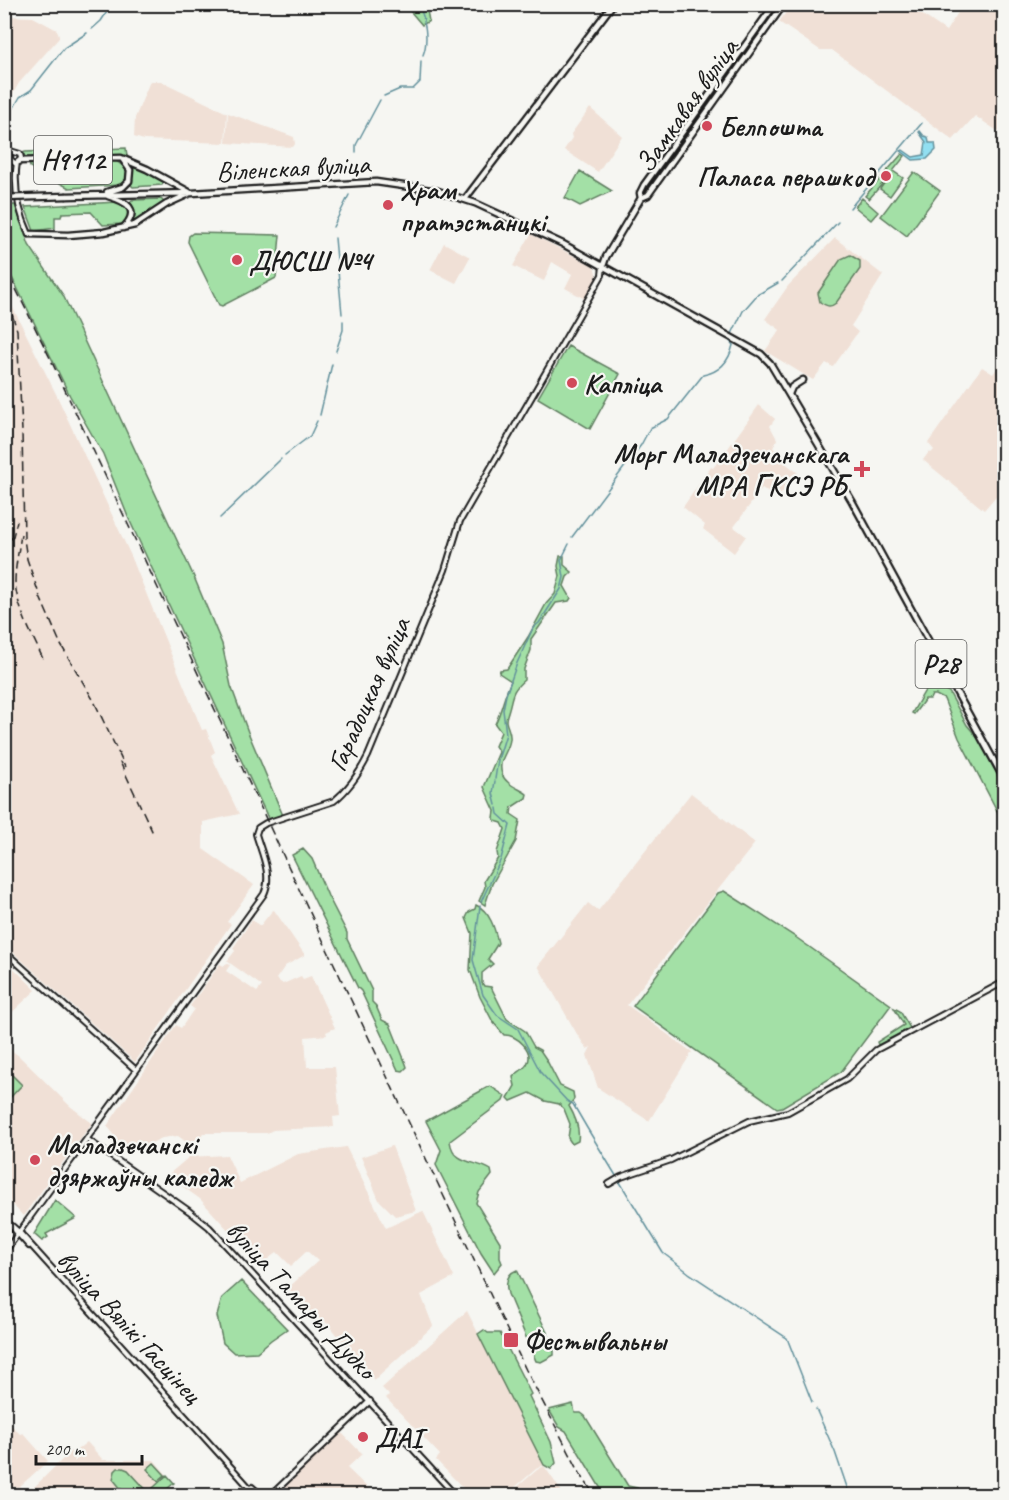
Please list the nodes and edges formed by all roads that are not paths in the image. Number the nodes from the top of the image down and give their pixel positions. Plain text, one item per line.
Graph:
1 (613, 4) edge
2 (775, 4) edge
3 (784, 4) edge
4 (746, 44) junction
5 (752, 48) junction
6 (6, 149) edge
7 (15, 152) junction
8 (11, 156) junction
9 (121, 158) junction
10 (19, 162) junction
11 (192, 193) junction
12 (101, 194) junction
13 (4, 198) edge
14 (641, 198) junction
15 (465, 199) junction
16 (123, 228) junction
17 (29, 234) joint
18 (603, 266) junction
19 (802, 380) dead end
20 (789, 394) junction
21 (1005, 778) edge
22 (4, 951) edge
23 (1005, 982) edge
24 (136, 1070) junction
25 (88, 1140) junction
26 (609, 1184) dead end
27 (4, 1218) edge
28 (19, 1234) junction
29 (4, 1253) edge
30 (370, 1401) junction
31 (247, 1483) junction
32 (256, 1496) edge
33 (262, 1496) edge
34 (270, 1496) edge
35 (456, 1496) edge

1 - 15 main road
2 - 4 main road, Замкавая вуліца
3 - 5 main road, Замкавая вуліца
4 - 5 main road
4 - 14 main road, Замкавая вуліца
5 - 14 main road, Замкавая вуліца
6 - 7 street, Н9112
6 - 8 street, Н9112
7 - 8 street, Н9112
7 - 10 street, Н9112
8 - 10 street, Н9112
9 - 10 main road, Н9112
9 - 11 main road, Н9112
9 - 12 main road, Н9112
10 - 17 street, Н9112
11 - 12 main road, Віленская вуліца
11 - 15 main road, Віленская вуліца
11 - 16 main road, Н9112
12 - 13 main road, Віленская вуліца, bridge
12 - 16 main road, Н9112
14 - 18 main road, Замкавая вуліца
15 - 18 main road, Віленская вуліца
16 - 17 main road, Н9112
18 - 20 main road, Р28
18 - 24 street, Гарадоцкая вуліца
19 - 20 main road
20 - 21 main road, Р28
22 - 24 street
23 - 26 street
24 - 25 street, Гарадоцкая вуліца
25 - 28 street, Гарадоцкая вуліца
25 - 30 street, вуліца Тамары Дудко
27 - 28 street, вуліца Вялікі Гасцінец
28 - 29 street, Гарадоцкая вуліца
28 - 31 street, вуліца Вялікі Гасцінец
30 - 34 street, вуліца Тамары Дудко
30 - 35 street, вуліца Тамары Дудко
31 - 32 street, вуліца Вялікі Гасцінец
31 - 33 street, вуліца Вялікі Гасцінец

